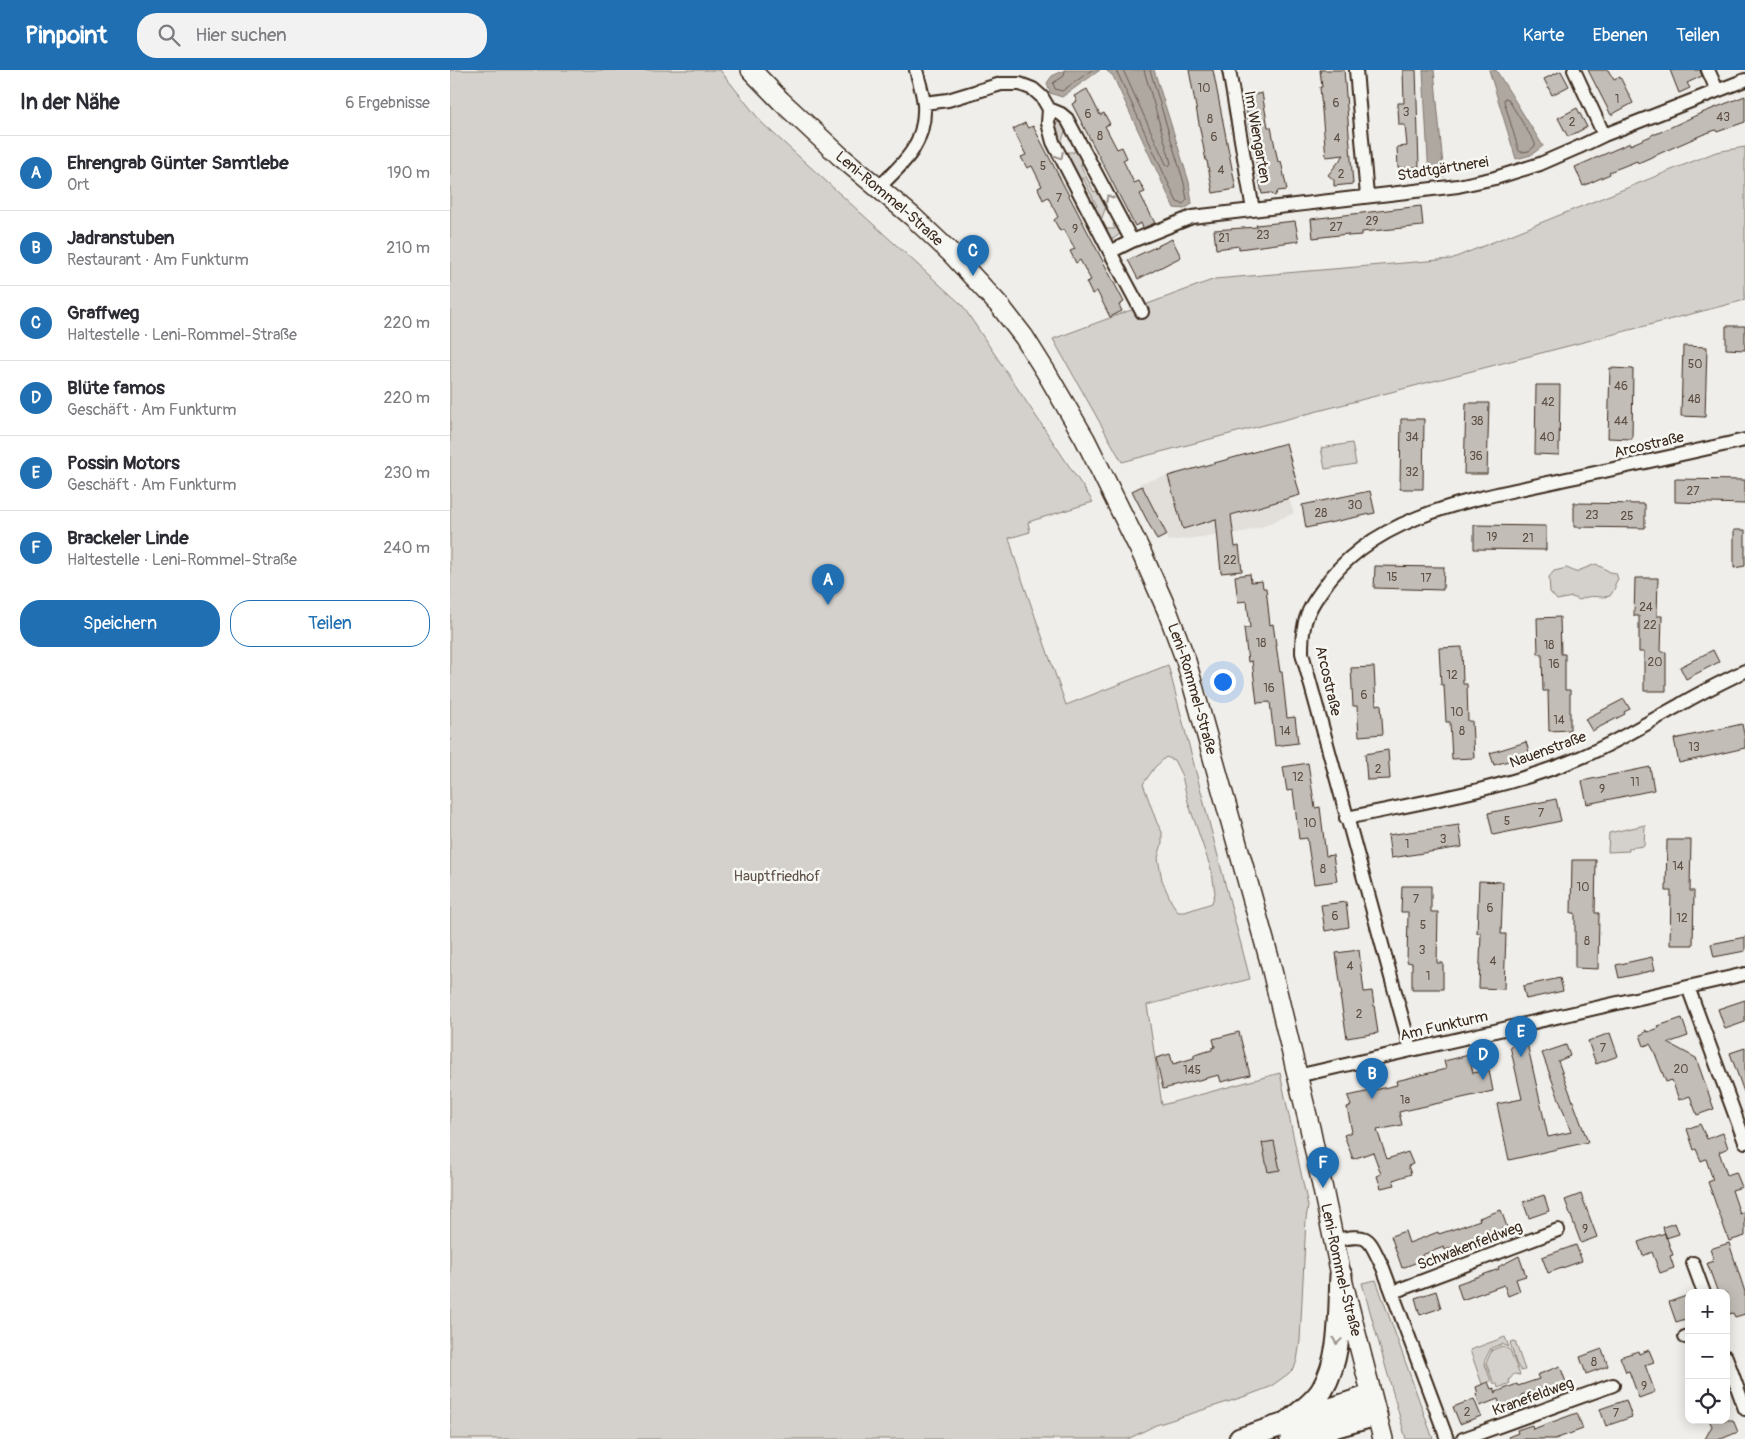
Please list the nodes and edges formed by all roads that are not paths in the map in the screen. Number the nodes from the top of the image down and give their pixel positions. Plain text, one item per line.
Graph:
1 (751, 70) edge
2 (916, 70) edge
3 (1229, 70) edge
4 (1356, 70) edge
5 (1574, 70) edge
6 (1708, 70) edge
7 (1745, 80) edge
8 (1717, 90) junction
9 (924, 103) junction
10 (1049, 109) junction
11 (1604, 135) junction
12 (878, 188) junction
13 (1367, 196) junction
14 (1253, 210) junction
15 (1132, 241) junction
16 (1110, 252) junction
17 (1142, 312) dead end
18 (1745, 440) edge
19 (1745, 671) edge
20 (1346, 818) junction
21 (1745, 974) edge
22 (1688, 987) junction
23 (1411, 1050) junction
24 (1298, 1076) junction
25 (1745, 1142) edge
26 (1558, 1230) dead end
27 (1334, 1240) junction
28 (1693, 1263) dead end
29 (1341, 1275) junction
30 (1703, 1289) edge
31 (1393, 1292) junction
32 (1730, 1368) edge
33 (1613, 1385) dead end
34 (1373, 1406) junction
35 (1745, 1408) edge
36 (1289, 1431) edge
37 (1240, 1439) edge
38 (1382, 1439) edge
39 (1447, 1439) edge
40 (1462, 1439) edge

1 - 12 main road, Leni-Rommel-Straße
2 - 9 street
3 - 14 street, Im Wiengarten
4 - 13 street
5 - 11 street
6 - 8 street
7 - 8 street, Stadtgärtnerei
8 - 11 street, Stadtgärtnerei
9 - 10 street
9 - 12 street
15 -> 10 street
10 -> 16 street
11 - 13 street, Stadtgärtnerei
12 - 24 main road, Leni-Rommel-Straße
13 - 14 street, Stadtgärtnerei
14 - 15 street, Stadtgärtnerei
15 - 16 street, Stadtgärtnerei
16 - 17 street
18 - 20 street, Arcostraße
19 - 20 street, Nauenstraße
20 - 23 street, Arcostraße
21 - 22 street, Am Funkturm
22 - 23 street, Am Funkturm
22 - 25 street
23 - 24 street, Am Funkturm
24 - 27 main road, Leni-Rommel-Straße
26 - 31 street, Schwakenfeldweg
27 - 29 main road, Leni-Rommel-Straße
27 - 31 street
28 - 30 street
29 - 34 main road, Leni-Rommel-Straße
29 -> 36 highway
31 - 39 street
32 - 35 street
33 - 40 street, Kranefeldweg
34 - 36 highway
34 - 38 main road, Leni-Rommel-Straße
36 - 37 highway

